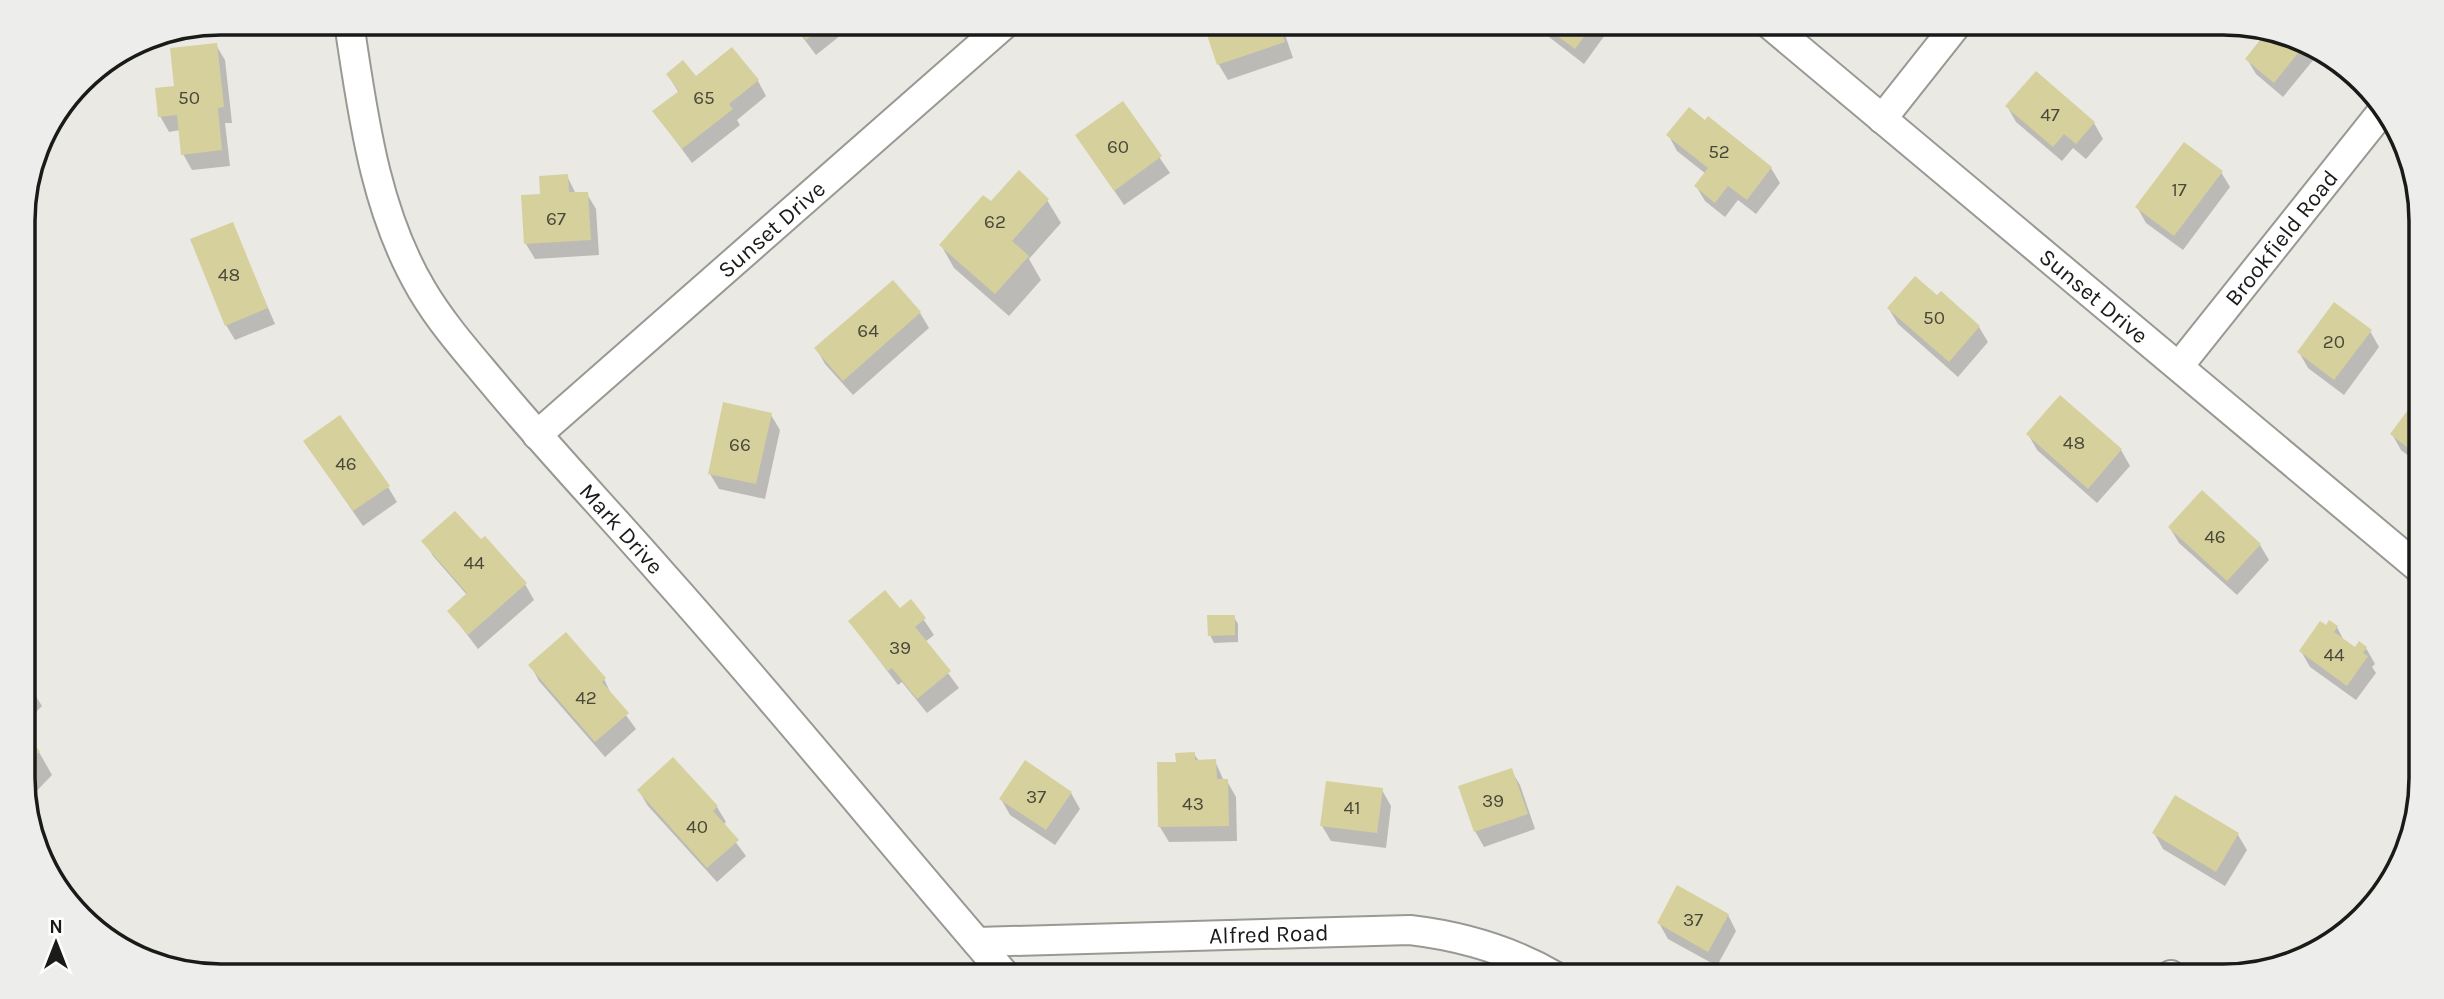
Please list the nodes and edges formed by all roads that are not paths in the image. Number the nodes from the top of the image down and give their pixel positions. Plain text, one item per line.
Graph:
1 (351, 35) edge
2 (992, 35) edge
3 (1782, 35) edge
4 (1948, 35) edge
5 (2377, 117) edge
6 (1882, 119) junction
7 (2179, 366) junction
8 (537, 435) junction
9 (2409, 560) edge
10 (977, 942) junction
11 (996, 964) edge
12 (1530, 964) edge

1 - 8 street, Mark Drive
2 - 8 street, Sunset Drive
3 - 6 street, Sunset Drive
4 - 6 street
5 - 7 street, Brookfield Road
6 - 7 street, Sunset Drive
7 - 9 street, Sunset Drive
8 - 10 street, Mark Drive
10 - 11 street, Mark Drive
10 - 12 street, Alfred Road

